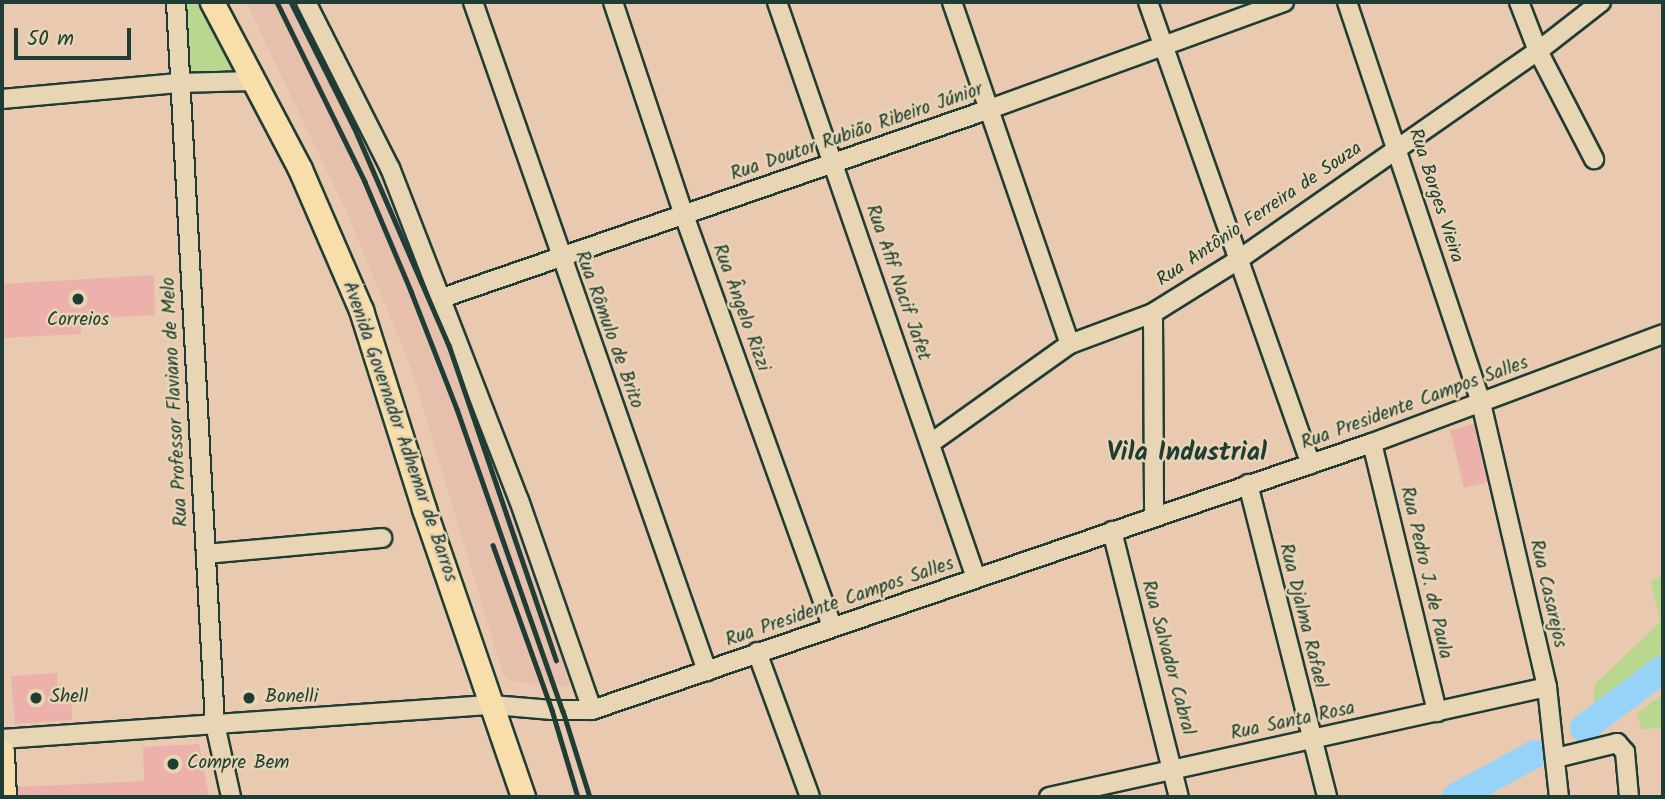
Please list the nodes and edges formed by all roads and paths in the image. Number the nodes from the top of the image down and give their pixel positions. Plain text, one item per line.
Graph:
1 (176, 2) edge
2 (212, 2) edge
3 (306, 2) edge
4 (473, 2) edge
5 (613, 2) edge
6 (777, 2) edge
7 (952, 2) edge
8 (1148, 2) edge
9 (1284, 2) edge
10 (1347, 2) edge
11 (1519, 2) edge
12 (1601, 2) edge
13 (1163, 46) junction
14 (1538, 51) junction
15 (254, 81) junction
16 (178, 83) junction
17 (2, 99) edge
18 (990, 109) junction
19 (1397, 147) junction
20 (1594, 159) dead end
21 (833, 164) junction
22 (684, 215) junction
23 (560, 258) junction
24 (1238, 260) junction
25 (442, 298) junction
26 (1153, 313) junction
27 (1661, 335) edge
28 (1070, 345) junction
29 (1481, 403) junction
30 (931, 443) junction
31 (1373, 443) junction
32 (1311, 464) junction
33 (1248, 484) junction
34 (1154, 517) junction
35 (1112, 531) junction
36 (382, 538) dead end
37 (206, 554) junction
38 (976, 578) junction
39 (832, 627) junction
40 (757, 652) junction
41 (707, 670) junction
42 (1547, 687) junction
43 (492, 705) junction
44 (592, 710) junction
45 (1437, 712) junction
46 (215, 724) junction
47 (2, 739) edge
48 (1310, 740) junction
49 (2, 752) edge
50 (1556, 758) junction
51 (1174, 769) junction
52 (4, 797) edge
53 (232, 797) edge
54 (523, 797) edge
55 (810, 797) edge
56 (1049, 797) edge
57 (1179, 797) edge
58 (1326, 797) edge
59 (1559, 797) edge
60 (1629, 797) edge

1 - 16 street, Rua Professor Flaviano de Melo
2 - 15 main road, Avenida Governador Adhemar de Barros
3 - 25 street
4 - 23 street, Rua Rômulo de Brito
5 - 22 street, Rua Ângelo Rizzi
6 - 21 street, Rua Afif Nacif Jafet
7 - 18 street
8 - 13 street
9 - 13 street, Rua Doutor Rubião Ribeiro Júnior
10 - 19 street, Rua Borges Vieira
11 - 14 street
12 - 14 street, Rua Antônio Ferreira de Souza
13 - 18 street, Rua Doutor Rubião Ribeiro Júnior
13 - 24 street
14 - 19 street, Rua Antônio Ferreira de Souza
14 - 20 street
15 - 16 street
15 - 43 main road, Avenida Governador Adhemar de Barros
16 - 17 street
16 - 37 street, Rua Professor Flaviano de Melo
18 - 21 street, Rua Doutor Rubião Ribeiro Júnior
18 - 28 street
19 - 24 street, Rua Antônio Ferreira de Souza
19 - 29 street, Rua Borges Vieira
21 - 22 street, Rua Doutor Rubião Ribeiro Júnior
21 - 30 street, Rua Afif Nacif Jafet
22 - 23 street, Rua Doutor Rubião Ribeiro Júnior
22 - 39 street, Rua Ângelo Rizzi
23 - 25 street, Rua Doutor Rubião Ribeiro Júnior
23 - 41 street, Rua Rômulo de Brito
24 - 26 street, Rua Antônio Ferreira de Souza
24 - 32 street
25 - 44 street
26 - 28 street, Rua Antônio Ferreira de Souza
26 - 34 street
27 - 29 street, Rua Presidente Campos Salles
28 - 30 street, Rua Antônio Ferreira de Souza
29 - 31 street, Rua Presidente Campos Salles
29 - 42 street, Rua Casarejos
30 - 38 street, Rua Afif Nacif Jafet
31 - 32 street, Rua Presidente Campos Salles
31 - 45 street, Rua Pedro J. de Paula
32 - 33 street, Rua Presidente Campos Salles
33 - 34 street, Rua Presidente Campos Salles
33 - 48 street, Rua Djalma Rafael
34 - 35 street, Rua Presidente Campos Salles
35 - 38 street, Rua Presidente Campos Salles
35 - 51 street, Rua Salvador Cabral
36 - 37 street
37 - 46 street, Rua Professor Flaviano de Melo
38 - 39 street, Rua Presidente Campos Salles
39 - 40 street, Rua Presidente Campos Salles
40 - 41 street, Rua Presidente Campos Salles
40 - 55 street
41 - 44 street, Rua Presidente Campos Salles
42 - 45 street, Rua Santa Rosa
42 - 50 street, Rua Casarejos
43 - 44 street, Rua Presidente Campos Salles
43 - 46 street, Rua Presidente Campos Salles
43 - 54 main road, Avenida Governador Adhemar de Barros
45 - 48 street, Rua Santa Rosa
46 - 47 street, Rua Presidente Campos Salles
46 - 53 street, Rua Professor Flaviano de Melo
48 - 51 street, Rua Santa Rosa
48 - 58 street, Rua Djalma Rafael
49 - 52 main road
50 - 59 street, Rua Casarejos
50 - 60 street
51 - 56 street, Rua Santa Rosa
51 - 57 street, Rua Salvador Cabral

